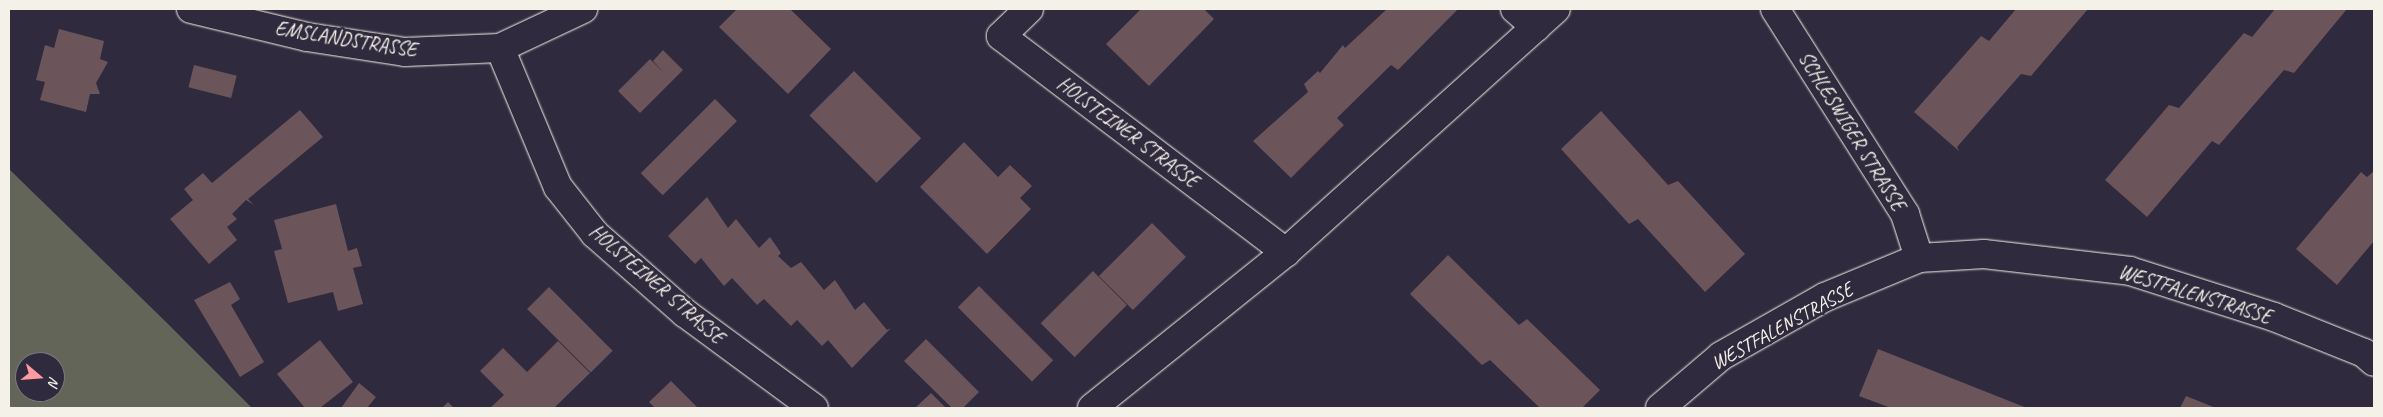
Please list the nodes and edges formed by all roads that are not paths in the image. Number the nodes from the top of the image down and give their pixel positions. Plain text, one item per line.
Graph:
1 (192, 9) edge
2 (583, 9) edge
3 (1029, 9) edge
4 (1515, 9) edge
5 (1556, 9) edge
6 (1775, 9) edge
7 (1536, 27) junction
8 (500, 48) junction
9 (1286, 252) junction
10 (1918, 258) junction
11 (2374, 362) edge
12 (814, 408) edge
13 (1092, 408) edge
14 (1660, 408) edge

1 - 8 street, EMSLANDSTRASSE
2 - 8 street, EMSLANDSTRASSE
3 - 9 street, HOLSTEINER STRASSE
4 - 7 street
5 - 7 street
6 - 10 street, SCHLESWIGER STRASSE
7 - 9 street
8 - 12 street, HOLSTEINER STRASSE
9 - 13 street
10 - 11 street, WESTFALENSTRASSE
10 - 14 street, WESTFALENSTRASSE

